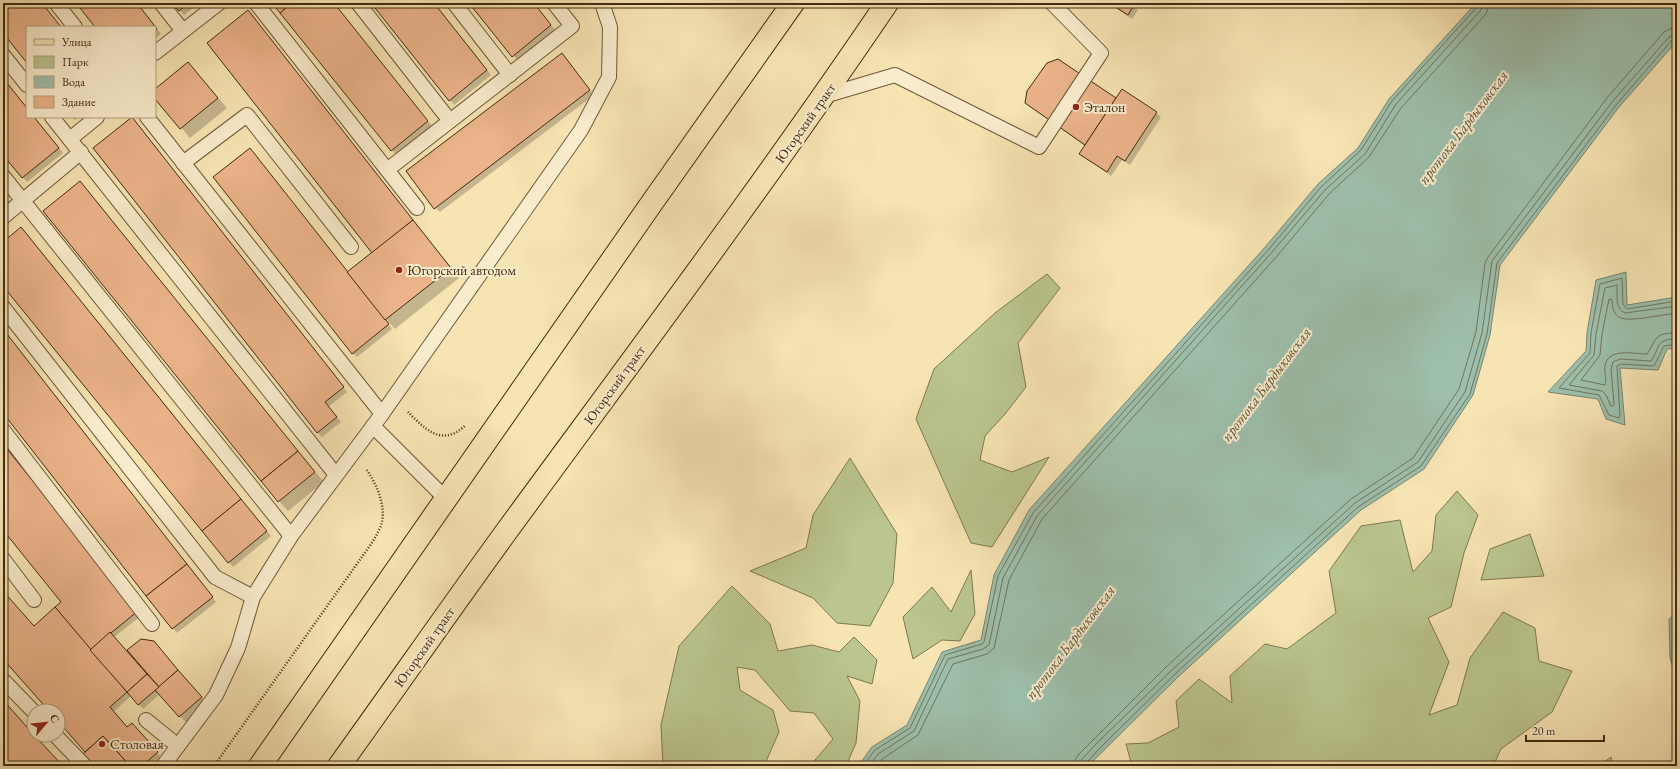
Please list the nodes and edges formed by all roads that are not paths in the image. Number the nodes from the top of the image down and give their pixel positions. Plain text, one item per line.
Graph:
1 (56, 3) edge
2 (161, 3) edge
3 (219, 3) edge
4 (256, 3) edge
5 (358, 3) edge
6 (454, 3) edge
7 (554, 3) edge
8 (602, 3) edge
9 (793, 3) edge
10 (887, 3) edge
11 (1052, 3) edge
12 (74, 26) edge
13 (183, 31) junction
14 (156, 52) edge
15 (3, 55) edge
16 (510, 75) junction
17 (26, 84) edge
18 (824, 96) junction
19 (53, 118) edge
20 (96, 118) edge
21 (148, 118) edge
22 (450, 121) junction
23 (70, 139) junction
24 (80, 152) junction
25 (183, 163) junction
26 (386, 170) junction
27 (3, 176) edge
28 (22, 201) junction
29 (417, 208) dead end
30 (3, 217) edge
31 (351, 247) dead end
32 (3, 307) edge
33 (382, 414) junction
34 (373, 426) junction
35 (3, 430) edge
36 (336, 475) junction
37 (446, 500) junction
38 (291, 536) junction
39 (3, 559) edge
40 (253, 597) junction
41 (34, 600) dead end
42 (152, 624) dead end
43 (3, 680) edge
44 (26, 704) edge
45 (146, 720) dead end
46 (63, 743) edge
47 (178, 746) junction
48 (85, 766) edge
49 (163, 766) edge
50 (260, 766) edge
51 (339, 766) edge

1 - 12 lane
2 - 13 lane
3 - 13 lane
4 - 26 lane
5 - 22 lane
6 - 16 lane
7 - 16 lane
8 - 33 lane
9 - 37 main road
10 - 18 main road, Югорский тракт
11 - 18 lane
13 - 14 lane
15 - 17 lane
16 - 22 lane
18 - 51 main road, Югорский тракт
19 - 23 lane
20 - 23 lane
21 - 25 lane
22 - 26 lane
23 - 24 lane
24 - 28 lane
24 - 36 lane
25 - 31 lane
25 - 33 lane
26 - 29 lane
27 - 28 lane
28 - 30 lane
28 - 38 lane
32 - 40 lane
33 - 34 lane
34 - 36 lane
34 - 37 lane
35 - 42 lane
36 - 38 lane
37 - 50 main road
38 - 40 lane
39 - 41 lane
40 - 47 lane
43 - 44 lane
45 - 47 lane
46 - 48 lane
47 - 49 lane

